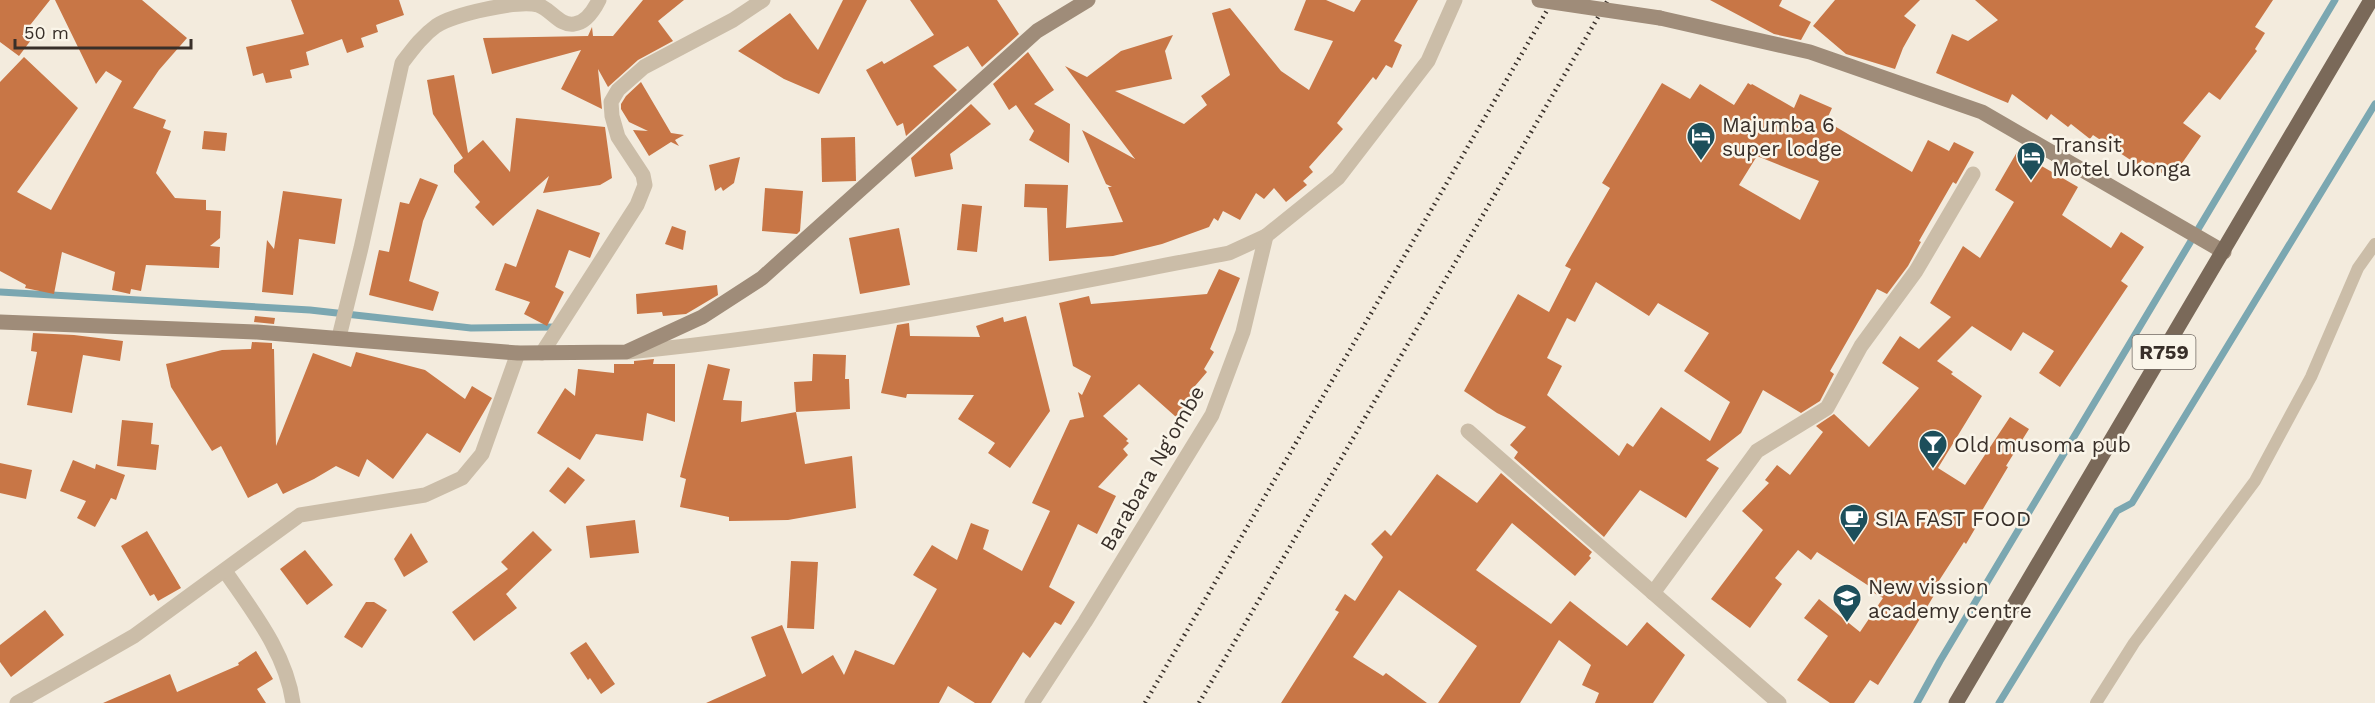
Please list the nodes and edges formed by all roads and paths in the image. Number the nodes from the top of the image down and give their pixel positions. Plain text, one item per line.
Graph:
1 (599, 0) edge
2 (763, 0) edge
3 (1088, 0) edge
4 (1455, 0) edge
5 (1539, 0) edge
6 (2371, 0) edge
7 (1973, 174) dead end
8 (1266, 236) junction
9 (2375, 244) edge
10 (2224, 252) junction
11 (0, 322) edge
12 (339, 337) junction
13 (626, 352) junction
14 (518, 353) junction
15 (542, 353) junction
16 (1468, 431) dead end
17 (225, 571) junction
18 (1653, 593) junction
19 (17, 703) edge
20 (293, 703) edge
21 (1032, 703) edge
22 (1779, 703) edge
23 (1956, 703) edge
24 (2096, 703) edge

1 - 12 street
2 - 15 street
3 - 13 main road
4 - 8 street
5 - 10 main road, bridge
6 - 10 main road, R759
7 - 18 street
8 - 13 street
8 - 21 street, Barabara Ng'ombe
9 - 24 lane
10 - 23 main road, R759
11 - 12 main road
12 - 14 main road
13 - 15 main road
14 - 15 main road
14 - 17 street
16 - 18 street
17 - 19 street
17 - 20 street
18 - 22 street

